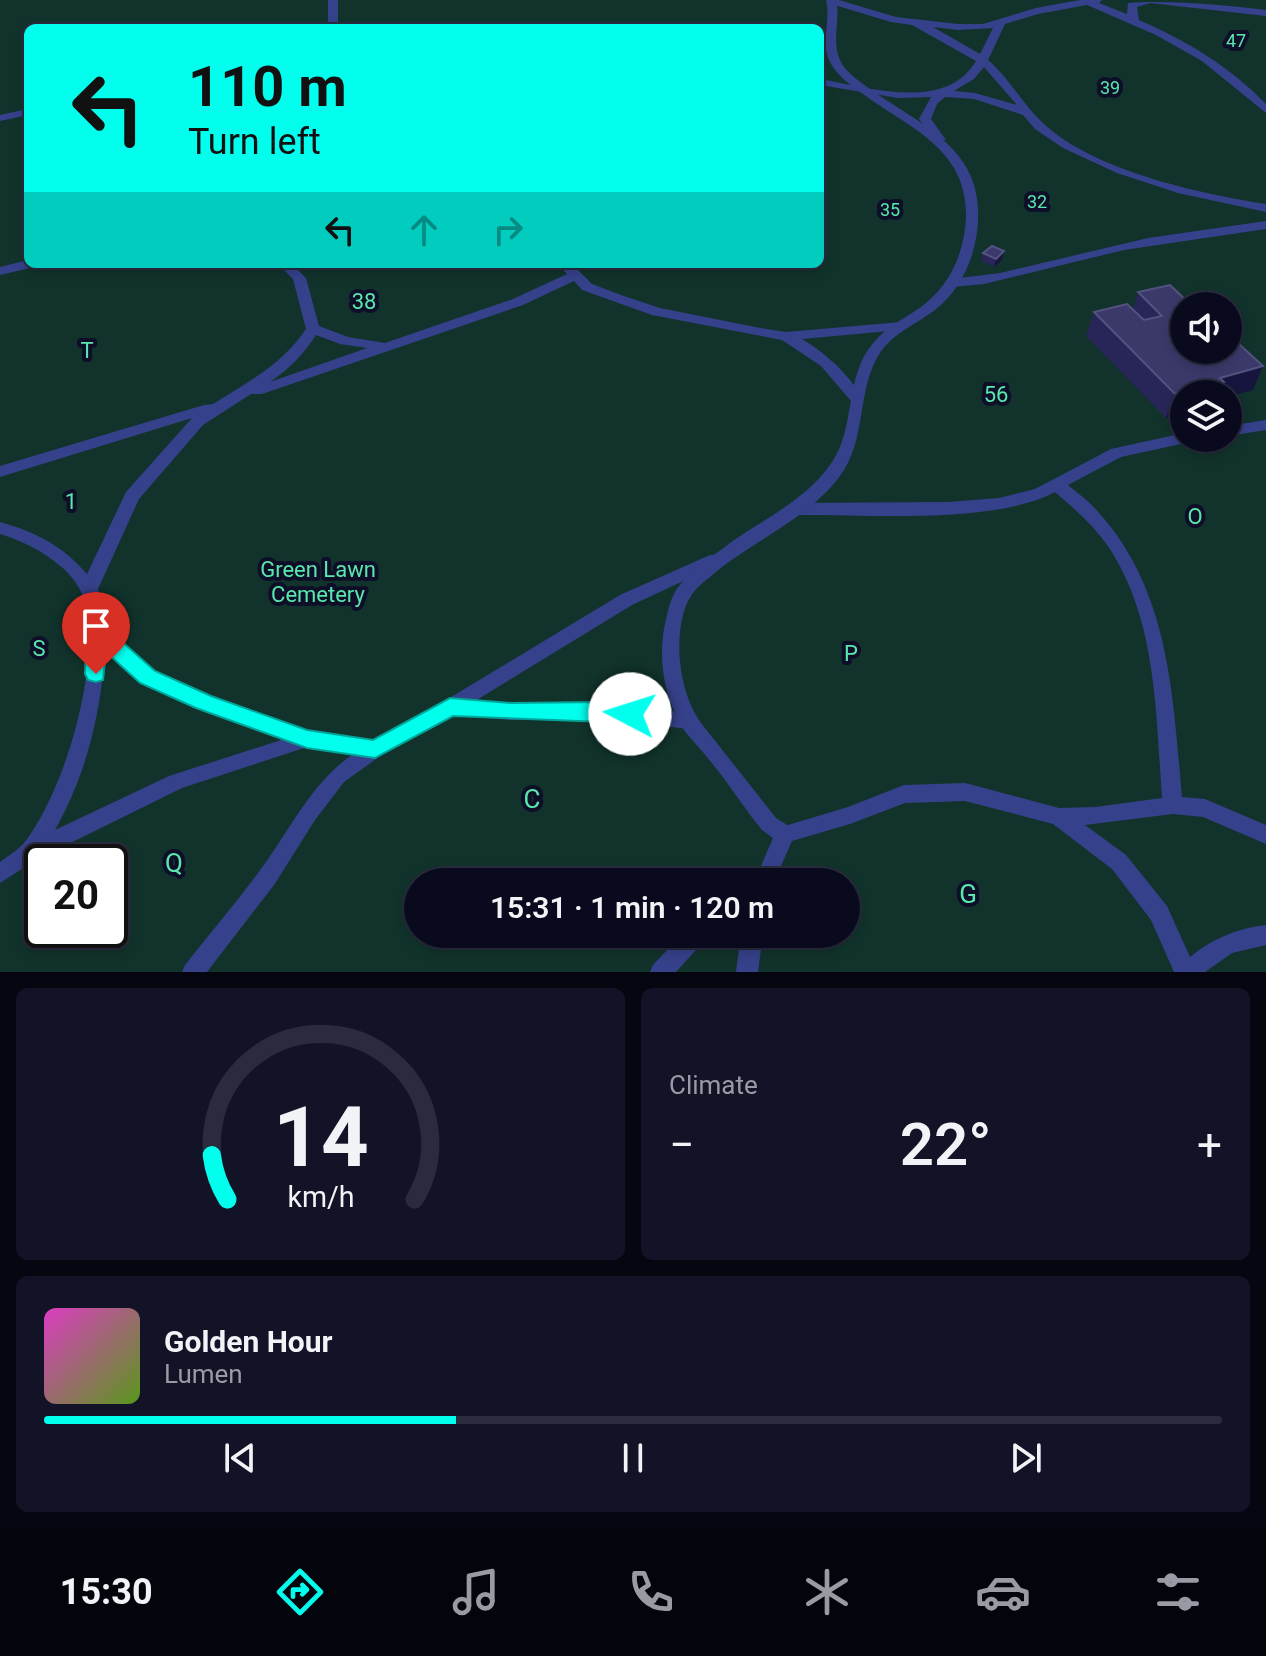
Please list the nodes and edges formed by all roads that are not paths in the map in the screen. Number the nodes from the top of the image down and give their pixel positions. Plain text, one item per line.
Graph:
1 (333, 0) edge
2 (1150, 0) edge
3 (832, 1) edge
4 (1091, 1) edge
5 (1266, 13) edge
6 (1135, 21) junction
7 (1001, 22) junction
8 (916, 23) junction
9 (333, 24) edge
10 (825, 48) edge
11 (981, 59) junction
12 (824, 83) edge
13 (862, 88) junction
14 (942, 94) junction
15 (1266, 110) edge
16 (1026, 112) junction
17 (24, 113) edge
18 (0, 118) edge
19 (940, 140) junction
20 (1266, 208) edge
21 (1266, 225) edge
22 (24, 265) edge
23 (289, 268) edge
24 (570, 269) edge
25 (0, 271) edge
26 (952, 283) junction
27 (901, 326) junction
28 (313, 329) junction
29 (786, 336) junction
30 (388, 347) junction
31 (856, 398) junction
32 (235, 399) junction
33 (1266, 425) edge
34 (1242, 429) edge
35 (1170, 441) edge
36 (0, 472) edge
37 (1056, 484) junction
38 (795, 509) junction
39 (0, 528) edge
40 (728, 553) junction
41 (89, 589) junction
42 (97, 620) junction
43 (450, 707) junction
44 (689, 721) junction
45 (307, 739) junction
46 (375, 749) junction
47 (1173, 805) junction
48 (1059, 817) junction
49 (785, 834) junction
50 (1266, 835) edge
51 (35, 844) edge
52 (48, 844) edge
53 (24, 856) edge
54 (770, 868) edge
55 (0, 874) edge
56 (1266, 935) edge
57 (683, 948) edge
58 (750, 948) edge
59 (193, 972) edge
60 (661, 972) edge
61 (747, 972) edge
62 (1188, 972) edge

1 - 9 street
2 - 5 street
2 - 6 street
3 - 8 street
3 - 10 street
4 - 6 street
4 - 7 street
6 - 15 street
7 - 8 street
7 - 11 street
8 - 11 street
10 - 13 street
11 - 14 street
11 - 16 street
12 - 13 street
13 - 14 street
13 - 19 street
14 - 16 street
14 - 19 street
16 - 20 street
17 - 18 street
19 - 26 street
21 - 26 street
22 - 25 street
23 - 28 street
24 - 29 street
24 - 30 street
26 - 27 street
27 - 29 street
27 - 31 street
28 - 30 street
28 - 32 street
29 - 31 street
30 - 32 street
31 - 38 street
32 - 36 street
32 - 41 street
33 - 34 street
35 - 37 street
37 - 38 street
37 - 47 street
38 - 40 street
39 - 41 street
40 - 43 street
40 - 44 street
41 - 42 street
42 - 45 street
42 - 51 street
43 - 44 street
43 - 46 street
44 - 49 street
45 - 46 street
45 - 52 street
46 - 59 street
47 - 48 street
47 - 50 street
48 - 49 street
48 - 62 street
49 - 54 street
53 - 55 street
56 - 62 street
57 - 60 street
58 - 61 street

